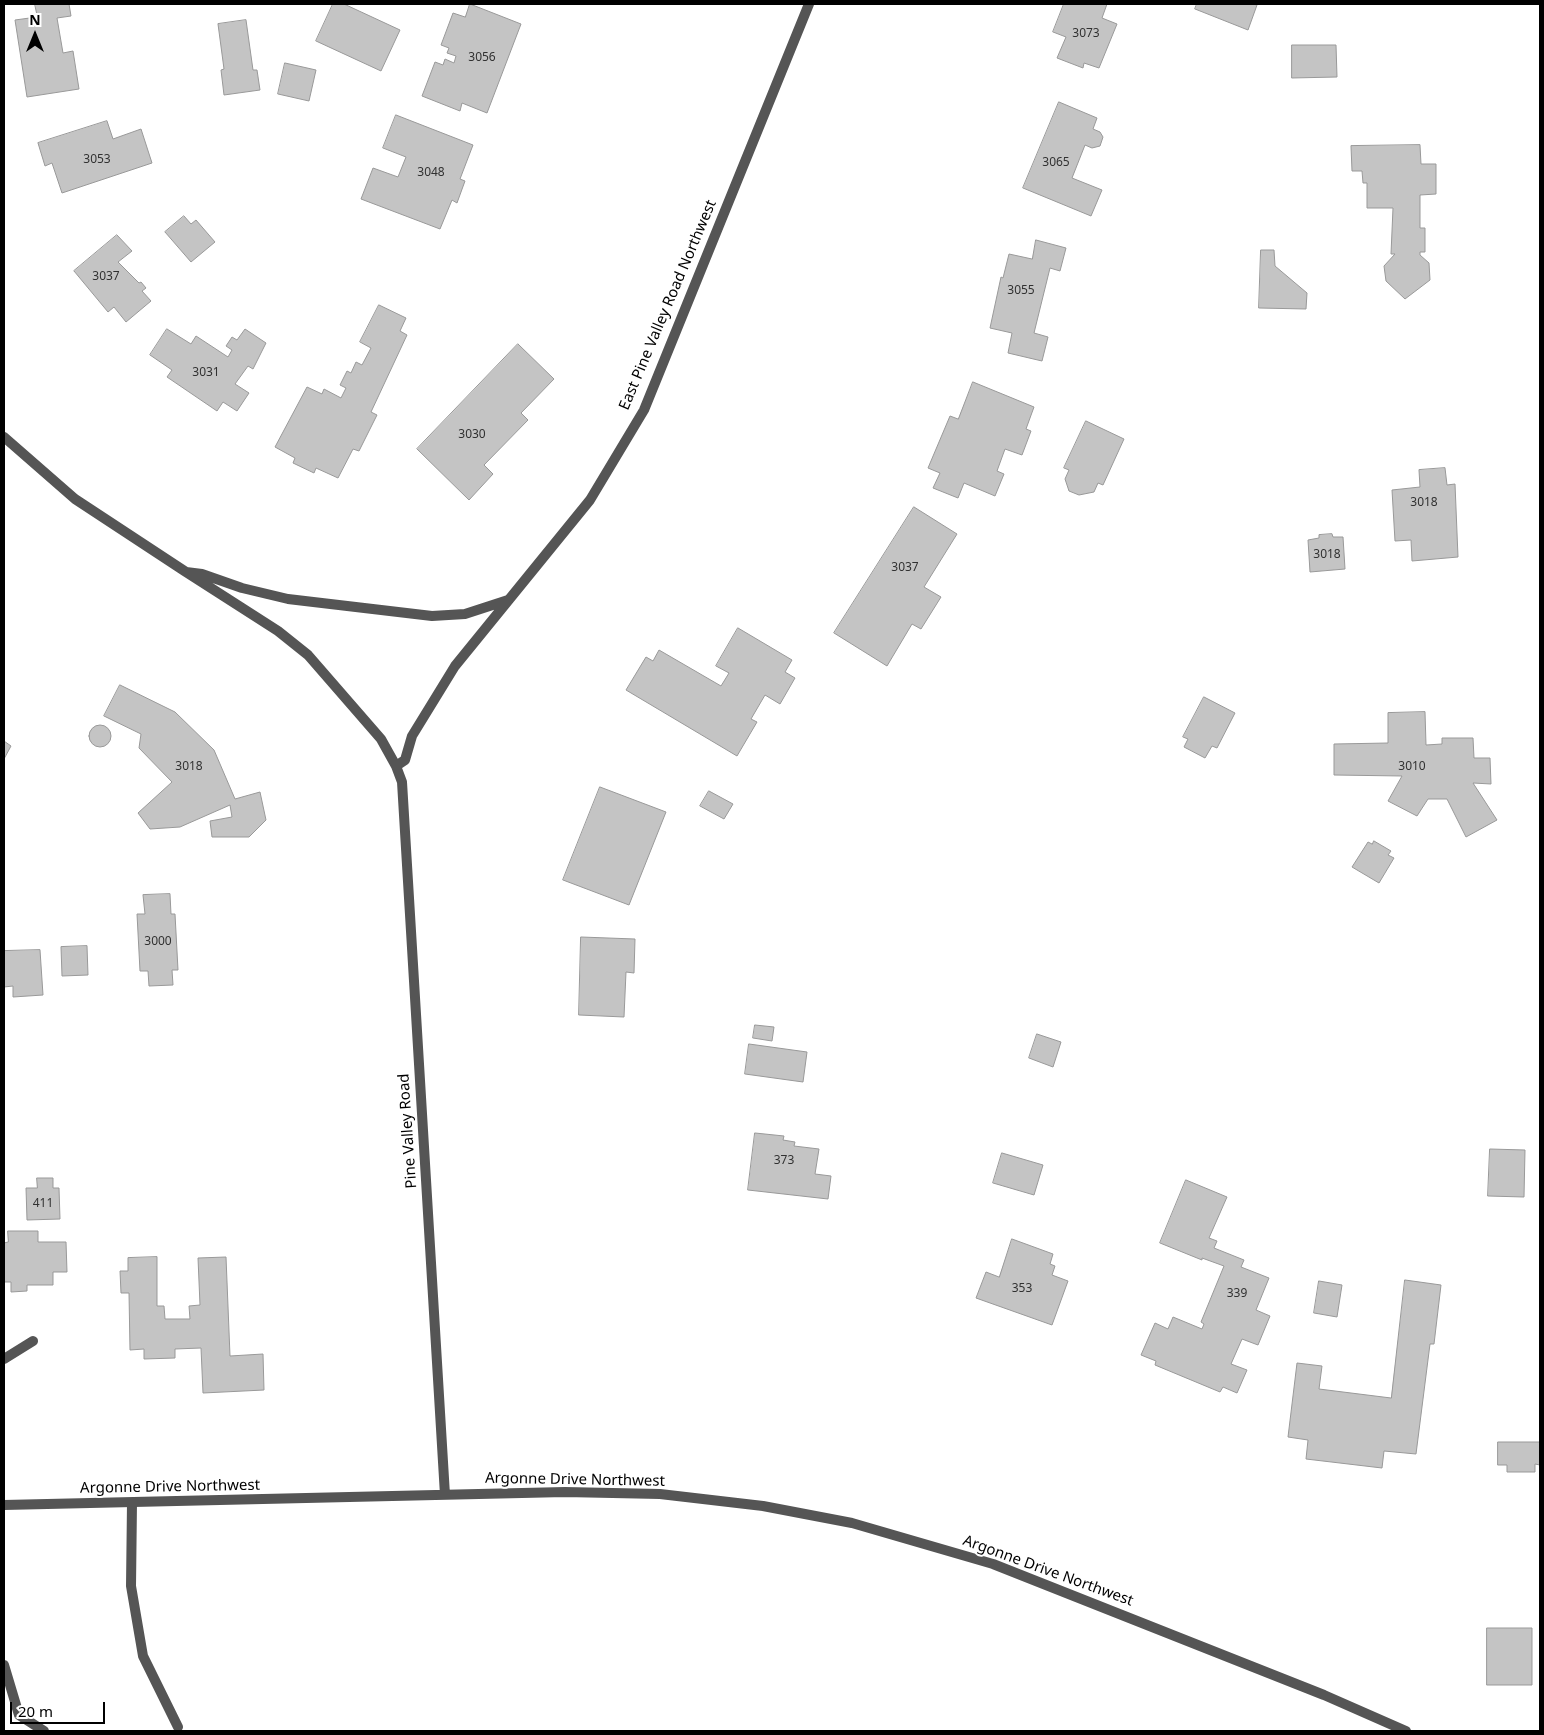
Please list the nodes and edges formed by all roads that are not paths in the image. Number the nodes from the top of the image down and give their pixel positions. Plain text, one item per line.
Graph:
1 (808, 4) edge
2 (4, 437) edge
3 (186, 572) junction
4 (509, 600) junction
5 (396, 766) junction
6 (33, 1341) dead end
7 (4, 1359) edge
8 (445, 1495) junction
9 (132, 1503) junction
10 (4, 1505) edge
11 (4, 1665) edge
12 (178, 1727) dead end
13 (44, 1731) edge
14 (1406, 1731) edge

1 - 4 street, East Pine Valley Road Northwest
2 - 3 street, Pine Valley Road
3 - 4 street
3 - 5 street, Pine Valley Road
4 - 5 street, East Pine Valley Road Northwest
5 - 8 street, Pine Valley Road
6 - 7 street
8 - 9 street, Argonne Drive Northwest
8 - 14 street, Argonne Drive Northwest
9 - 10 street, Argonne Drive Northwest
9 - 12 street
11 - 13 street

